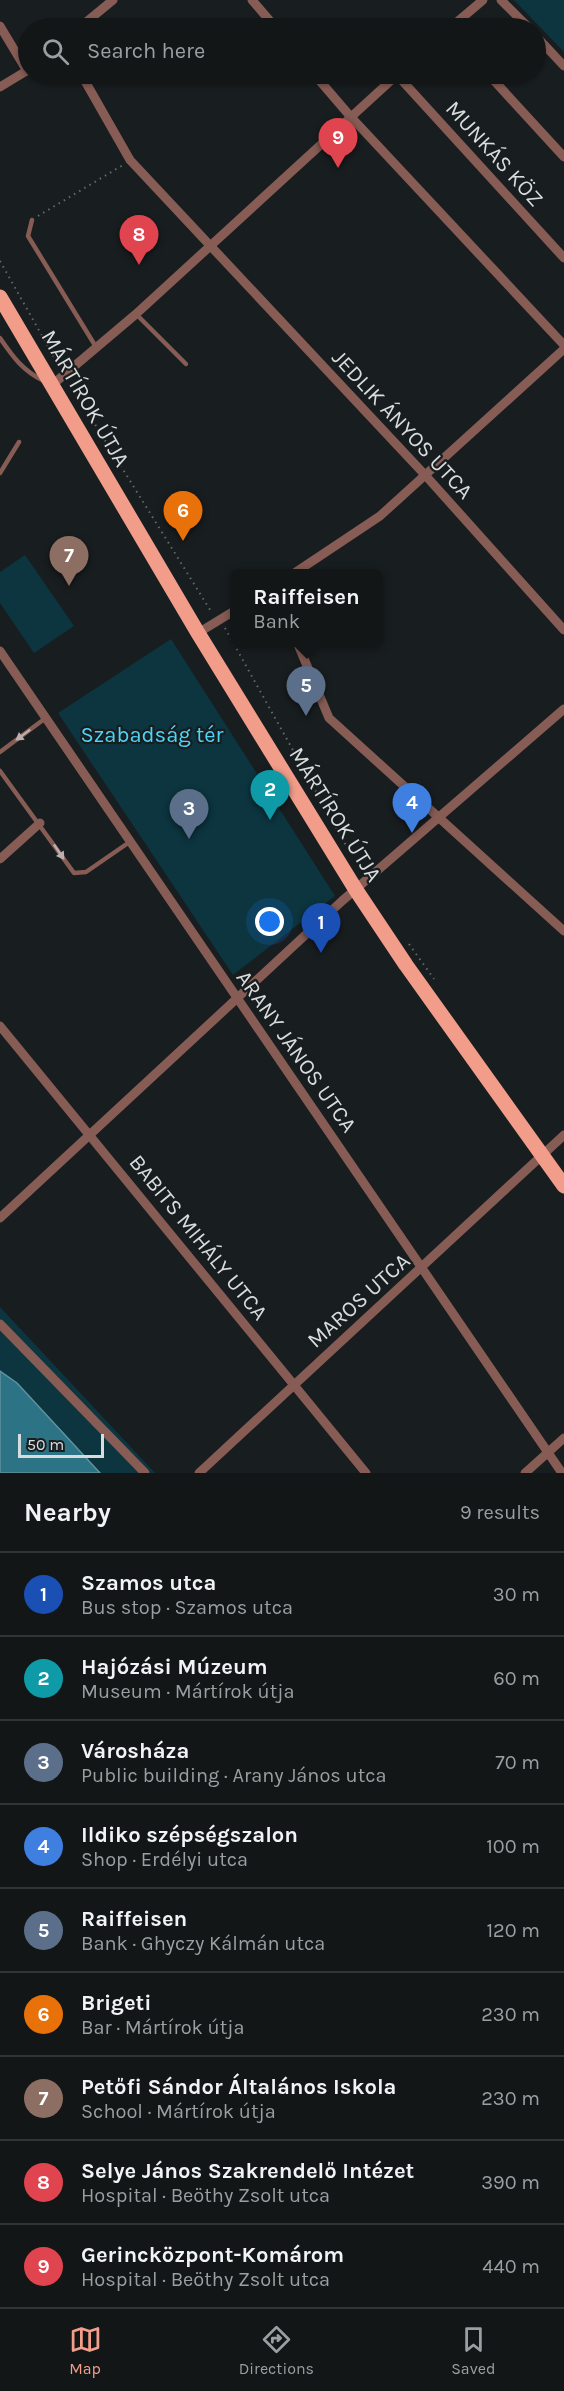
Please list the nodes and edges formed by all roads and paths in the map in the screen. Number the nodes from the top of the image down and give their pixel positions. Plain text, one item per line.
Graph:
1 (113, 0) edge
2 (252, 0) edge
3 (483, 0) edge
4 (501, 0) edge
5 (91, 18) edge
6 (267, 18) edge
7 (462, 18) edge
8 (518, 18) edge
9 (0, 26) edge
10 (546, 47) edge
11 (18, 54) edge
12 (564, 66) edge
13 (18, 76) edge
14 (87, 84) edge
15 (323, 84) edge
16 (387, 84) edge
17 (407, 84) edge
18 (498, 84) edge
19 (0, 87) edge
20 (350, 116) junction
21 (564, 157) edge
22 (130, 160) junction
23 (32, 220) joint
24 (211, 246) junction
25 (564, 258) edge
26 (0, 261) edge
27 (0, 297) edge
28 (136, 314) junction
29 (0, 338) edge
30 (96, 347) junction
31 (564, 347) edge
32 (186, 364) dead end
33 (58, 380) junction
34 (19, 442) dead end
35 (0, 473) edge
36 (426, 476) junction
37 (300, 569) edge
38 (230, 613) edge
39 (217, 621) junction
40 (564, 630) edge
41 (198, 633) junction
42 (230, 637) edge
43 (236, 647) edge
44 (299, 647) edge
45 (0, 651) edge
46 (564, 708) edge
47 (47, 717) junction
48 (0, 752) edge
49 (0, 771) edge
50 (441, 818) junction
51 (40, 823) junction
52 (131, 841) junction
53 (349, 851) dead end
54 (0, 860) edge
55 (356, 890) junction
56 (564, 931) edge
57 (407, 941) dead end
58 (434, 980) dead end
59 (238, 999) junction
60 (0, 1026) edge
61 (564, 1135) edge
62 (90, 1136) junction
63 (542, 1155) junction
64 (564, 1186) edge
65 (0, 1218) edge
66 (423, 1268) junction
67 (0, 1324) edge
68 (294, 1384) junction
69 (564, 1438) edge
70 (548, 1452) junction
71 (145, 1473) edge
72 (199, 1473) edge
73 (366, 1473) edge
74 (525, 1473) edge
75 (562, 1473) edge

1 - 5 street
2 - 6 street
3 - 7 street
4 - 8 street
9 - 11 street
10 - 12 street
13 - 19 street
14 - 22 street, JEDLIK ÁNYOS UTCA
15 - 20 street
16 - 20 street
17 - 25 street, MUNKÁS KÖZ
18 - 21 street
20 - 24 street
20 - 31 street
22 - 23 path
22 - 24 street, JEDLIK ÁNYOS UTCA
23 - 30 lane
24 - 28 street
24 - 36 street, JEDLIK ÁNYOS UTCA
26 - 33 path
27 - 33 main road, MÁRTÍROK ÚTJA
28 - 30 street
28 - 32 lane
29 - 33 lane
30 - 33 street
31 - 36 street
33 - 39 path
33 - 41 main road, MÁRTÍROK ÚTJA
34 - 35 lane
36 - 37 street
36 - 40 street, JEDLIK ÁNYOS UTCA
38 - 39 street
39 - 41 street
39 - 42 path
41 - 55 main road, MÁRTÍROK ÚTJA
43 - 53 path
44 - 50 street
45 - 47 street, ARANY JÁNOS UTCA
46 - 50 street
47 -> 48 lane
47 - 52 street, ARANY JÁNOS UTCA
49 - 51 lane
50 - 55 street
50 - 56 street
51 -> 52 lane
51 - 54 street
52 - 59 street, ARANY JÁNOS UTCA
55 - 59 street
55 - 63 main road, MÁRTÍROK ÚTJA
57 - 58 path
59 - 62 street
59 - 66 street, ARANY JÁNOS UTCA
60 - 62 street, BABITS MIHÁLY UTCA
61 - 63 street, MAROS UTCA
62 - 65 street
62 - 68 street, BABITS MIHÁLY UTCA
63 - 64 main road, MÁRTÍROK ÚTJA
63 - 66 street, MAROS UTCA
66 - 68 street, MAROS UTCA
66 - 70 street, ARANY JÁNOS UTCA
67 - 71 street
68 - 72 street, MAROS UTCA
68 - 73 street, BABITS MIHÁLY UTCA
69 - 70 street
70 - 74 street
70 - 75 street, ARANY JÁNOS UTCA

